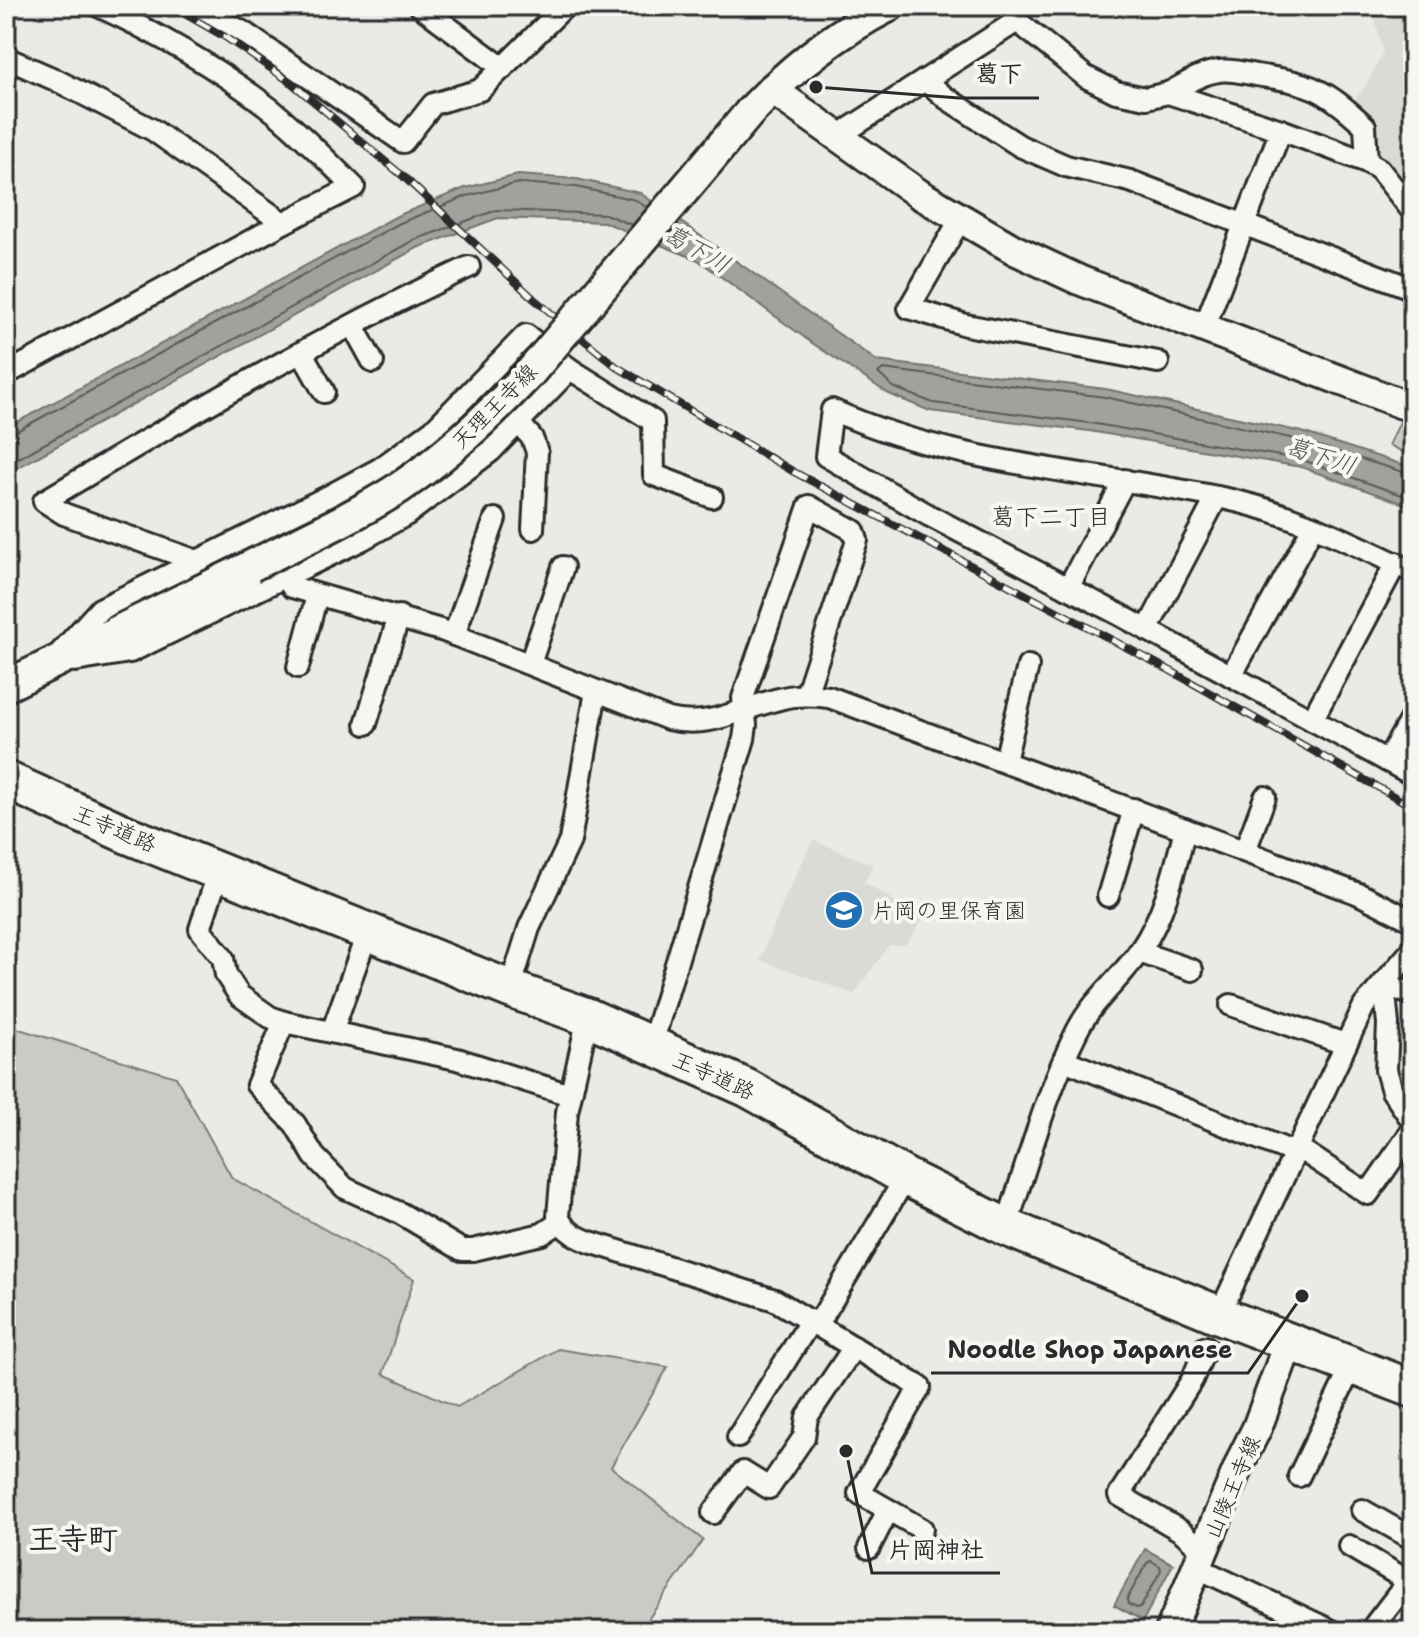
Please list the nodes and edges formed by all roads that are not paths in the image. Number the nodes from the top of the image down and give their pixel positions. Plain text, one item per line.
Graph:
1 (98, 6) edge
2 (192, 6) edge
3 (420, 6) edge
4 (565, 6) edge
5 (875, 9) edge
6 (8, 64) edge
7 (503, 68) junction
8 (925, 80) junction
9 (771, 89) junction
10 (1168, 93) junction
11 (1281, 130) junction
12 (838, 136) junction
13 (1367, 162) junction
14 (1413, 212) edge
15 (960, 220) junction
16 (283, 223) junction
17 (1243, 225) junction
18 (469, 267) dead end
19 (1413, 289) edge
20 (353, 326) junction
21 (1204, 328) junction
22 (302, 353) junction
23 (373, 362) dead end
24 (1158, 362) dead end
25 (570, 369) junction
26 (6, 374) edge
27 (324, 392) dead end
28 (1402, 404) dead end
29 (519, 423) junction
30 (1125, 480) junction
31 (712, 497) dead end
32 (1217, 497) junction
33 (495, 519) dead end
34 (1313, 527) junction
35 (533, 529) dead end
36 (259, 532) junction
37 (197, 561) junction
38 (563, 567) dead end
39 (1404, 567) edge
40 (285, 577) junction
41 (1068, 588) junction
42 (317, 595) junction
43 (399, 616) junction
44 (1147, 630) junction
45 (454, 635) junction
46 (530, 664) junction
47 (49, 665) junction
48 (1028, 666) dead end
49 (298, 667) dead end
50 (1231, 676) junction
51 (6, 686) edge
52 (596, 691) junction
53 (806, 695) junction
54 (744, 711) junction
55 (1413, 715) edge
56 (1312, 720) junction
57 (366, 724) dead end
58 (1005, 761) junction
59 (1387, 761) junction
60 (1413, 775) edge
61 (6, 780) edge
62 (1265, 797) dead end
63 (1134, 809) junction
64 (1185, 829) junction
65 (1245, 851) junction
66 (219, 870) junction
67 (1108, 896) dead end
68 (1413, 921) edge
69 (368, 931) junction
70 (1413, 949) edge
71 (1139, 952) junction
72 (1192, 970) dead end
73 (1384, 984) junction
74 (510, 989) junction
75 (1413, 995) edge
76 (1231, 1005) dead end
77 (588, 1017) junction
78 (284, 1022) junction
79 (332, 1032) junction
80 (1345, 1044) junction
81 (651, 1047) junction
82 (1064, 1060) junction
83 (570, 1095) junction
84 (1413, 1122) edge
85 (1413, 1129) edge
86 (1296, 1150) junction
87 (906, 1177) junction
88 (560, 1222) junction
89 (1006, 1227) junction
90 (815, 1322) junction
91 (1213, 1331) junction
92 (1289, 1342) junction
93 (854, 1347) junction
94 (1352, 1366) junction
95 (1413, 1389) edge
96 (738, 1437) dead end
97 (1299, 1476) dead end
98 (888, 1510) junction
99 (1362, 1510) dead end
100 (713, 1513) dead end
101 (922, 1529) dead end
102 (1413, 1539) edge
103 (1349, 1546) dead end
104 (869, 1548) dead end
105 (1201, 1560) junction
106 (1410, 1578) edge
107 (1170, 1631) edge
108 (1332, 1631) edge
109 (1370, 1631) edge

1 - 16 street
2 - 7 street
3 - 7 street
4 - 7 street
5 - 9 main road, 天理王寺線
6 - 16 street
8 - 10 street
8 - 12 street
8 - 17 street
9 - 12 street
9 - 47 main road, 天理王寺線, bridge
10 - 11 street
10 - 13 street
11 - 13 street
11 - 17 street
12 - 15 street
13 - 14 street
15 - 21 street
15 - 24 street
16 - 26 street
17 - 19 street
17 - 21 street
18 - 20 street
20 - 22 street
20 - 23 street
21 - 28 street
22 - 27 street
22 - 37 street
25 - 29 street
25 - 31 street
25 - 36 street
29 - 35 street
29 - 40 street
30 - 32 street
30 - 41 street
30 - 41 street
32 - 34 street
32 - 44 street
33 - 45 street
34 - 39 street
34 - 50 street
36 - 37 street
36 - 40 street
37 - 47 street
38 - 46 street
39 - 56 street
40 - 42 street
40 - 47 street
41 - 44 street
42 - 43 street
42 - 49 street
43 - 45 street
43 - 57 street
44 - 50 street
45 - 46 street
46 - 52 street
47 - 51 main road, 天理王寺線
48 - 58 street
50 - 56 street
52 - 54 street
52 - 74 street
53 - 54 street
53 - 54 street
53 - 58 street
54 - 81 street
55 - 59 street
56 - 59 street
58 - 63 street
59 - 60 street
61 - 66 highway, 王寺道路
62 - 65 street
63 - 64 street
63 - 67 street
64 - 65 street
64 - 71 street
65 - 68 street
66 - 69 highway, 王寺道路
66 - 78 street
69 - 74 highway, 王寺道路
69 - 79 street
70 - 73 street
71 - 72 street
71 - 82 street
73 - 75 street
73 - 80 street
73 - 84 street
74 - 77 highway, 王寺道路
76 - 80 street
77 - 81 highway, 王寺道路
77 - 83 street
78 - 79 street
78 - 88 street
79 - 83 street
80 - 86 street
81 - 87 highway, 王寺道路
82 - 86 street
82 - 89 street
83 - 88 street
85 - 86 street
86 - 91 street
87 - 89 highway, 王寺道路
87 - 90 street
88 - 90 street
89 - 91 highway, 王寺道路
90 - 93 street
90 - 96 street
91 - 92 highway, 王寺道路
91 - 105 street
92 - 94 highway, 王寺道路
92 - 105 street, 山陵王寺線
93 - 98 street
93 - 100 street
94 - 95 highway, 王寺道路
94 - 97 street
98 - 101 street
98 - 104 street
99 - 102 street
103 - 106 street
105 - 107 street, 山陵王寺線
105 - 108 street
106 - 109 street

